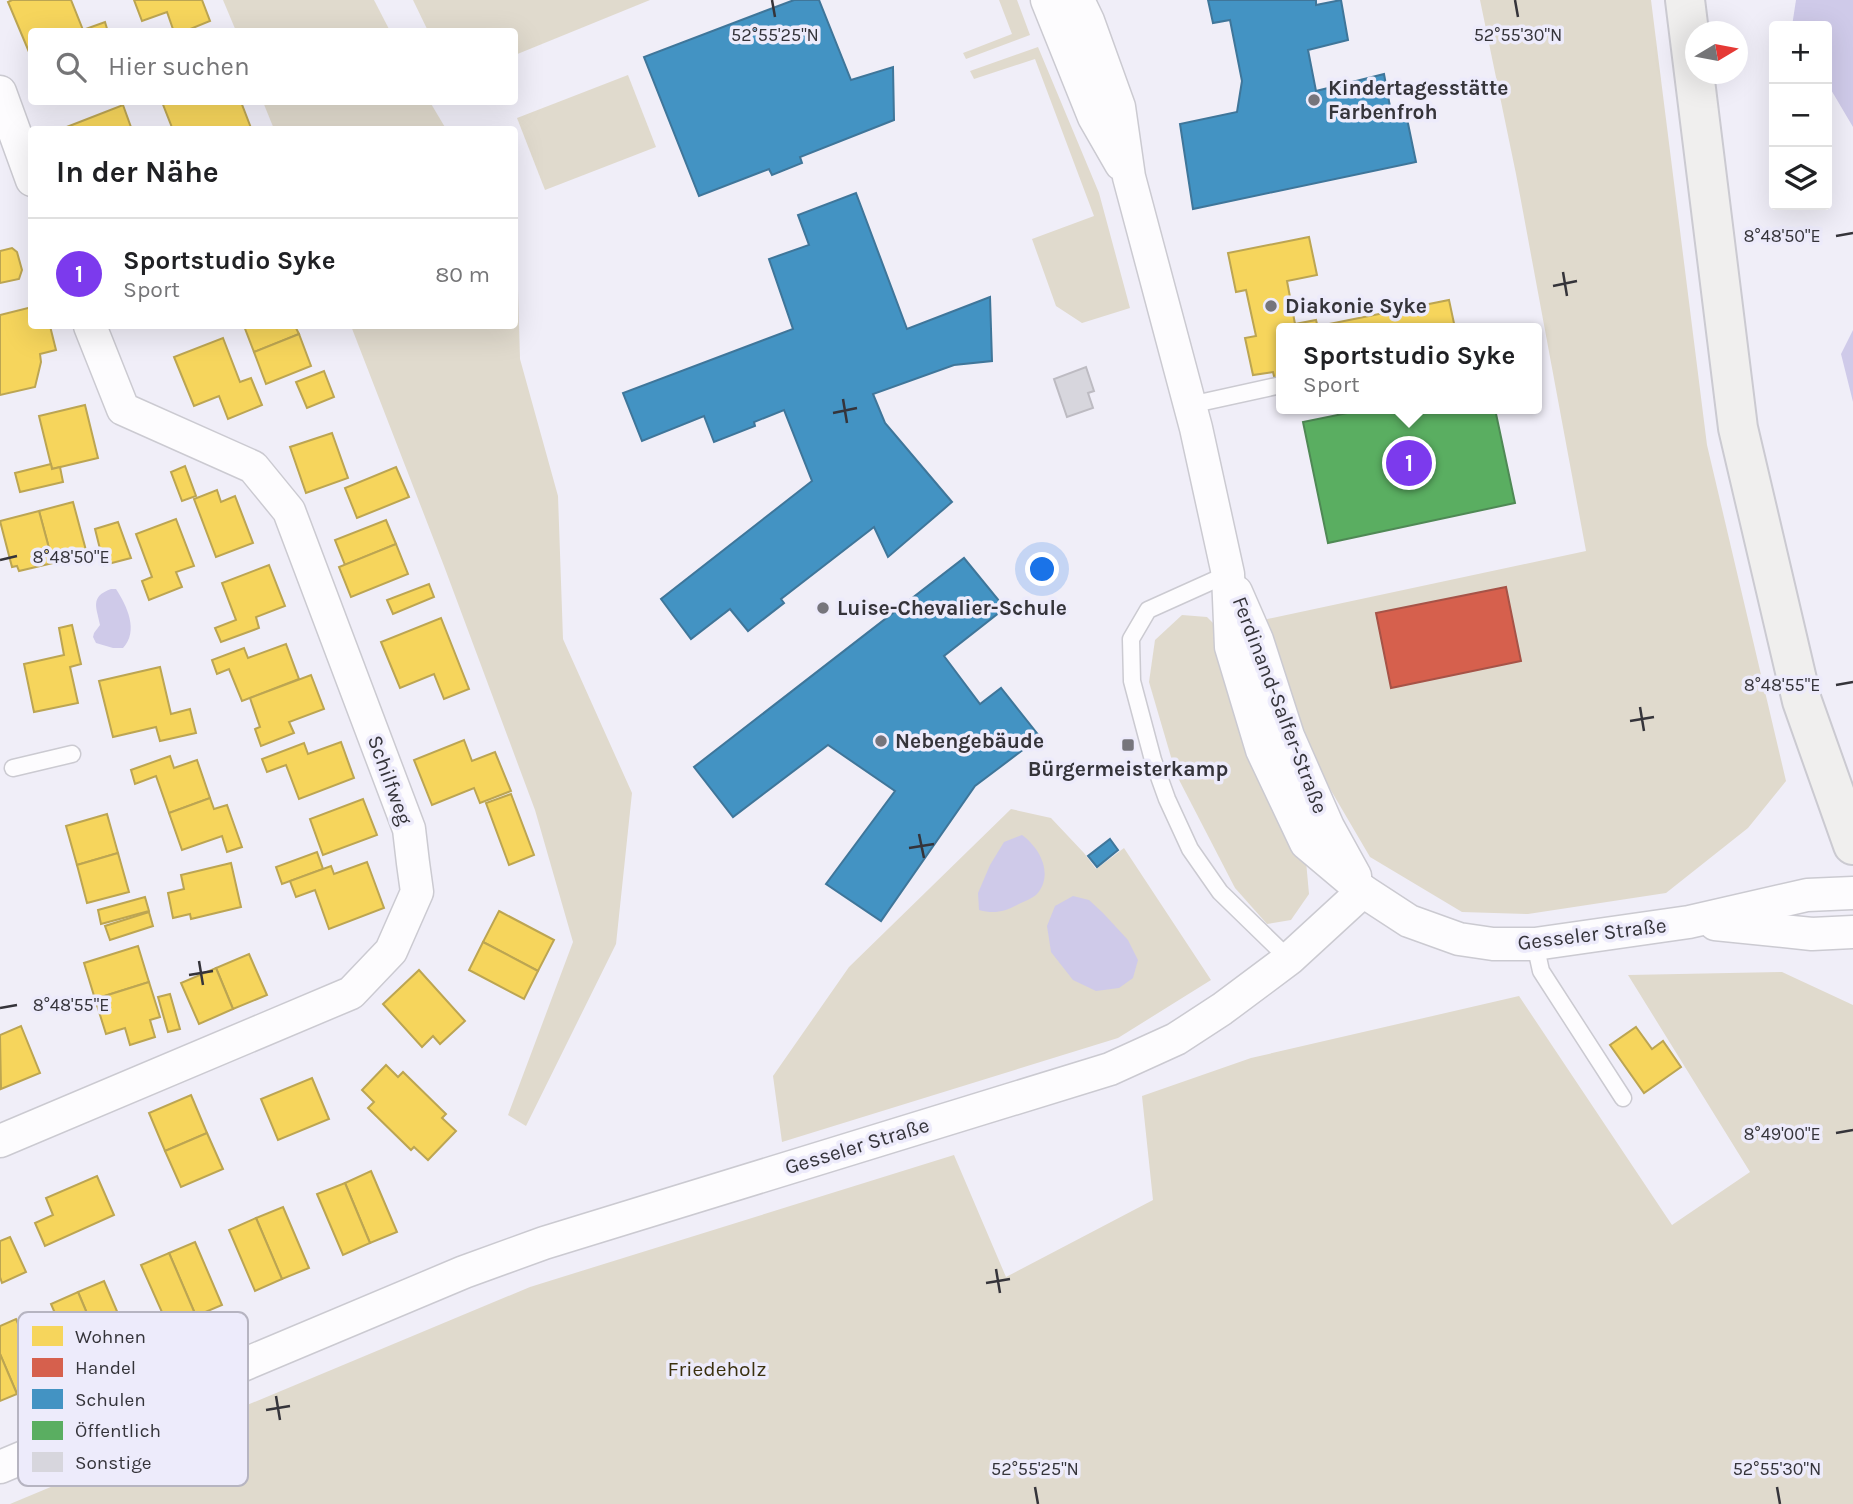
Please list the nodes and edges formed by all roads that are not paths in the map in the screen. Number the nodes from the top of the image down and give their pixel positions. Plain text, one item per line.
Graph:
1 (1047, 0) edge
2 (1078, 0) edge
3 (1685, 0) edge
4 (0, 92) edge
5 (7, 133) edge
6 (28, 172) edge
7 (1129, 177) junction
8 (91, 329) edge
9 (1276, 385) edge
10 (1190, 405) junction
11 (1228, 574) junction
12 (72, 754) dead end
13 (13, 768) dead end
14 (1853, 845) edge
15 (1363, 891) junction
16 (1853, 893) edge
17 (1689, 922) junction
18 (1853, 932) edge
19 (1535, 944) junction
20 (1289, 960) junction
21 (1623, 1098) dead end
22 (0, 1141) edge
23 (248, 1363) edge
24 (18, 1459) edge
25 (0, 1467) edge

1 - 7 street, Ferdinand-Salfer-Straße
2 - 7 street, Ferdinand-Salfer-Straße
3 - 14 main road
4 - 5 street
5 - 6 street
7 - 10 street, Ferdinand-Salfer-Straße
8 - 22 street, Schilfweg
9 - 10 lane
10 - 11 street, Ferdinand-Salfer-Straße
11 - 15 street, Ferdinand-Salfer-Straße
11 - 20 lane
12 - 13 lane
15 - 19 street, Gesseler Straße
15 - 20 street, Gesseler Straße
16 - 17 street, Gesseler Straße
17 - 18 street, Gesseler Straße
17 - 19 street, Gesseler Straße
19 - 21 lane
20 - 23 street, Gesseler Straße
24 - 25 street, Gesseler Straße

